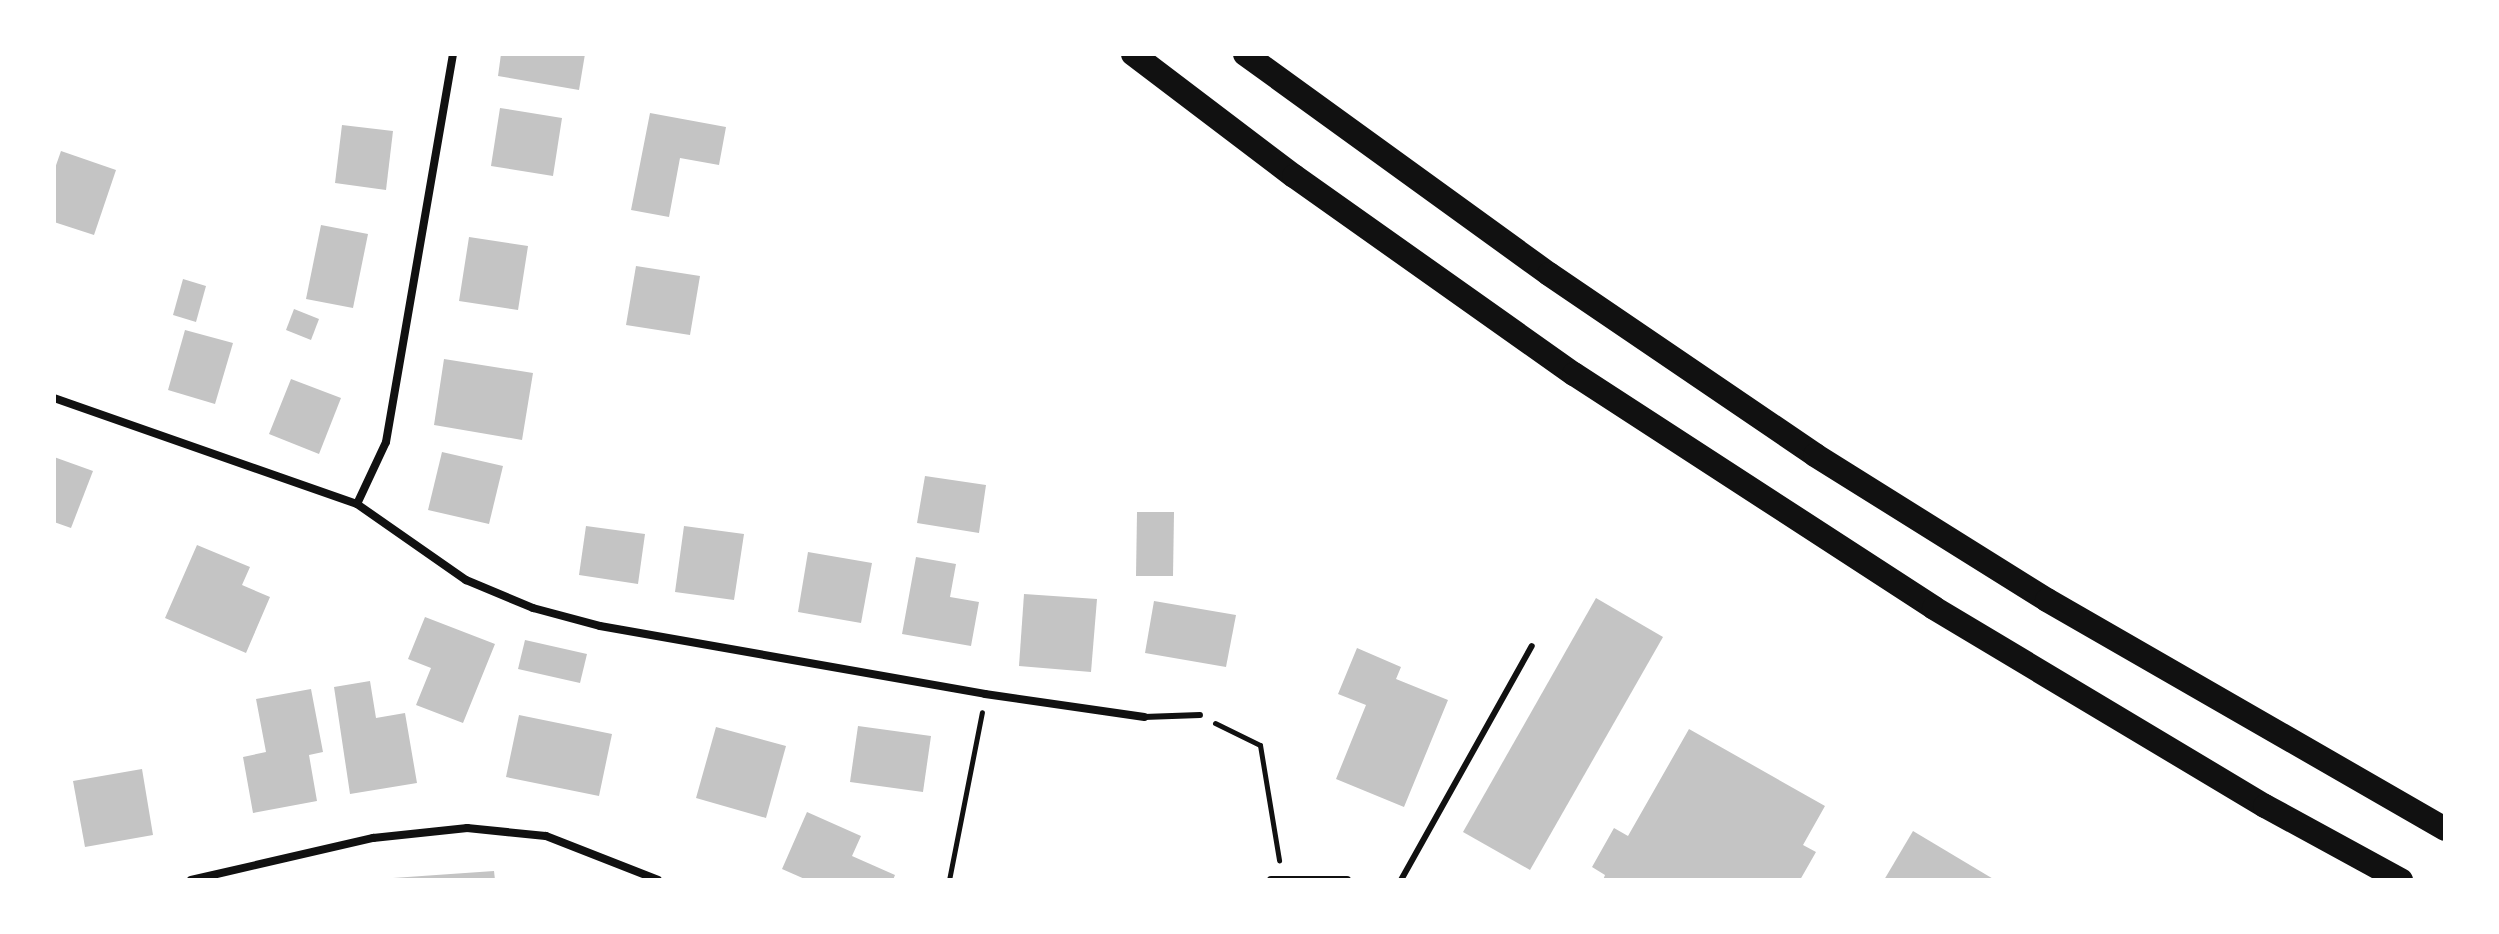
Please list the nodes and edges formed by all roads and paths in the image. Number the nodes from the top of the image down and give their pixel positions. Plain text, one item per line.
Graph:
1 (453, 54) edge
2 (1133, 54) edge
3 (1245, 54) edge
4 (54, 398) edge
5 (357, 504) junction
6 (1532, 646) dead end
7 (985, 694) junction
8 (1200, 715) joint
9 (1144, 717) joint
10 (2445, 829) edge
11 (1284, 878) junction
12 (191, 880) edge
13 (658, 880) edge
14 (949, 880) edge
15 (1271, 880) edge
16 (1347, 880) edge
17 (1401, 880) edge
18 (2401, 880) edge

1 - 5 street
2 - 18 highway
3 - 10 highway
4 - 5 street
5 - 7 street
6 - 17 lane
7 - 9 street
7 - 14 path
8 - 9 lane
8 - 11 path
11 - 15 street
11 - 16 street
12 - 13 street

